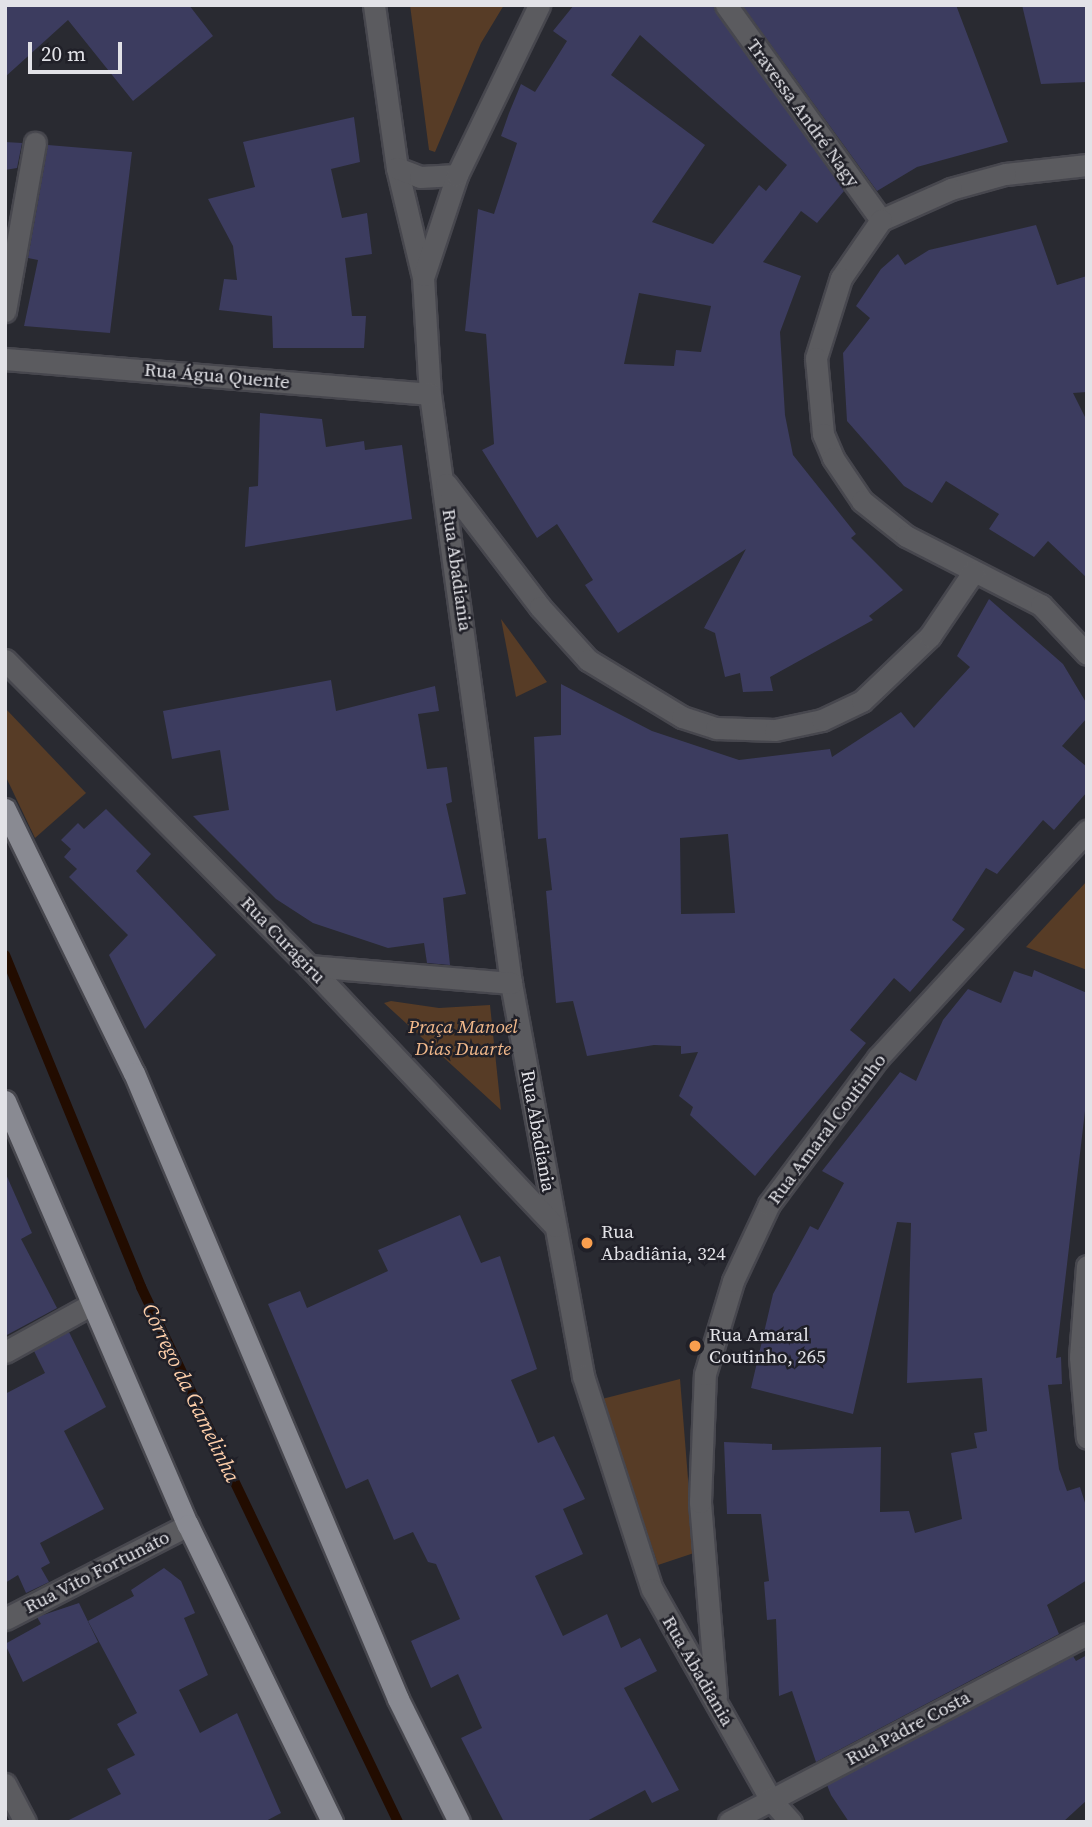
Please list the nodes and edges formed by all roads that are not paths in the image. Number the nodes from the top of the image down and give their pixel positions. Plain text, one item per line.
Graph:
1 (374, 5) edge
2 (539, 5) edge
3 (726, 5) edge
4 (35, 144) dead end
5 (1087, 165) edge
6 (397, 168) junction
7 (457, 175) junction
8 (881, 220) junction
9 (423, 277) junction
10 (5, 311) edge
11 (5, 359) edge
12 (430, 394) junction
13 (446, 484) junction
14 (974, 570) junction
15 (1087, 654) edge
16 (5, 660) edge
17 (5, 809) edge
18 (1087, 831) edge
19 (309, 966) junction
20 (511, 984) junction
21 (5, 1101) edge
22 (555, 1226) junction
23 (1087, 1266) edge
24 (92, 1304) junction
25 (5, 1352) edge
26 (1087, 1438) edge
27 (188, 1525) junction
28 (5, 1619) edge
29 (1087, 1634) edge
30 (716, 1702) junction
31 (5, 1784) edge
32 (771, 1800) junction
33 (25, 1822) edge
34 (332, 1822) edge
35 (459, 1822) edge
36 (729, 1822) edge
37 (791, 1822) edge

1 - 6 street
2 - 7 street
3 - 8 street, Travessa André Nagy
4 - 10 street
5 - 8 street
6 - 7 street
6 - 9 street
7 - 9 street
8 - 14 street
9 - 12 street, Rua Abadiania
11 - 12 street, Rua Água Quente
12 - 13 street, Rua Abadiania
13 - 14 street
13 - 20 street, Rua Abadiania
14 - 15 street
16 - 19 street, Rua Curagiru
17 - 35 main road
18 - 30 street, Rua Amaral Coutinho
19 - 20 street
19 - 22 street, Rua Curagiru
20 - 22 street, Rua Abadiania
21 - 24 main road
22 - 30 street, Rua Abadiania
23 - 26 street
24 - 25 street
24 - 27 main road
27 - 28 street, Rua Vito Fortunato
27 - 34 main road
29 - 32 street, Rua Padre Costa
30 - 32 street, Rua Abadiania
31 - 33 street
32 - 36 street, Rua Padre Costa
32 - 37 street, Rua Abadiania

